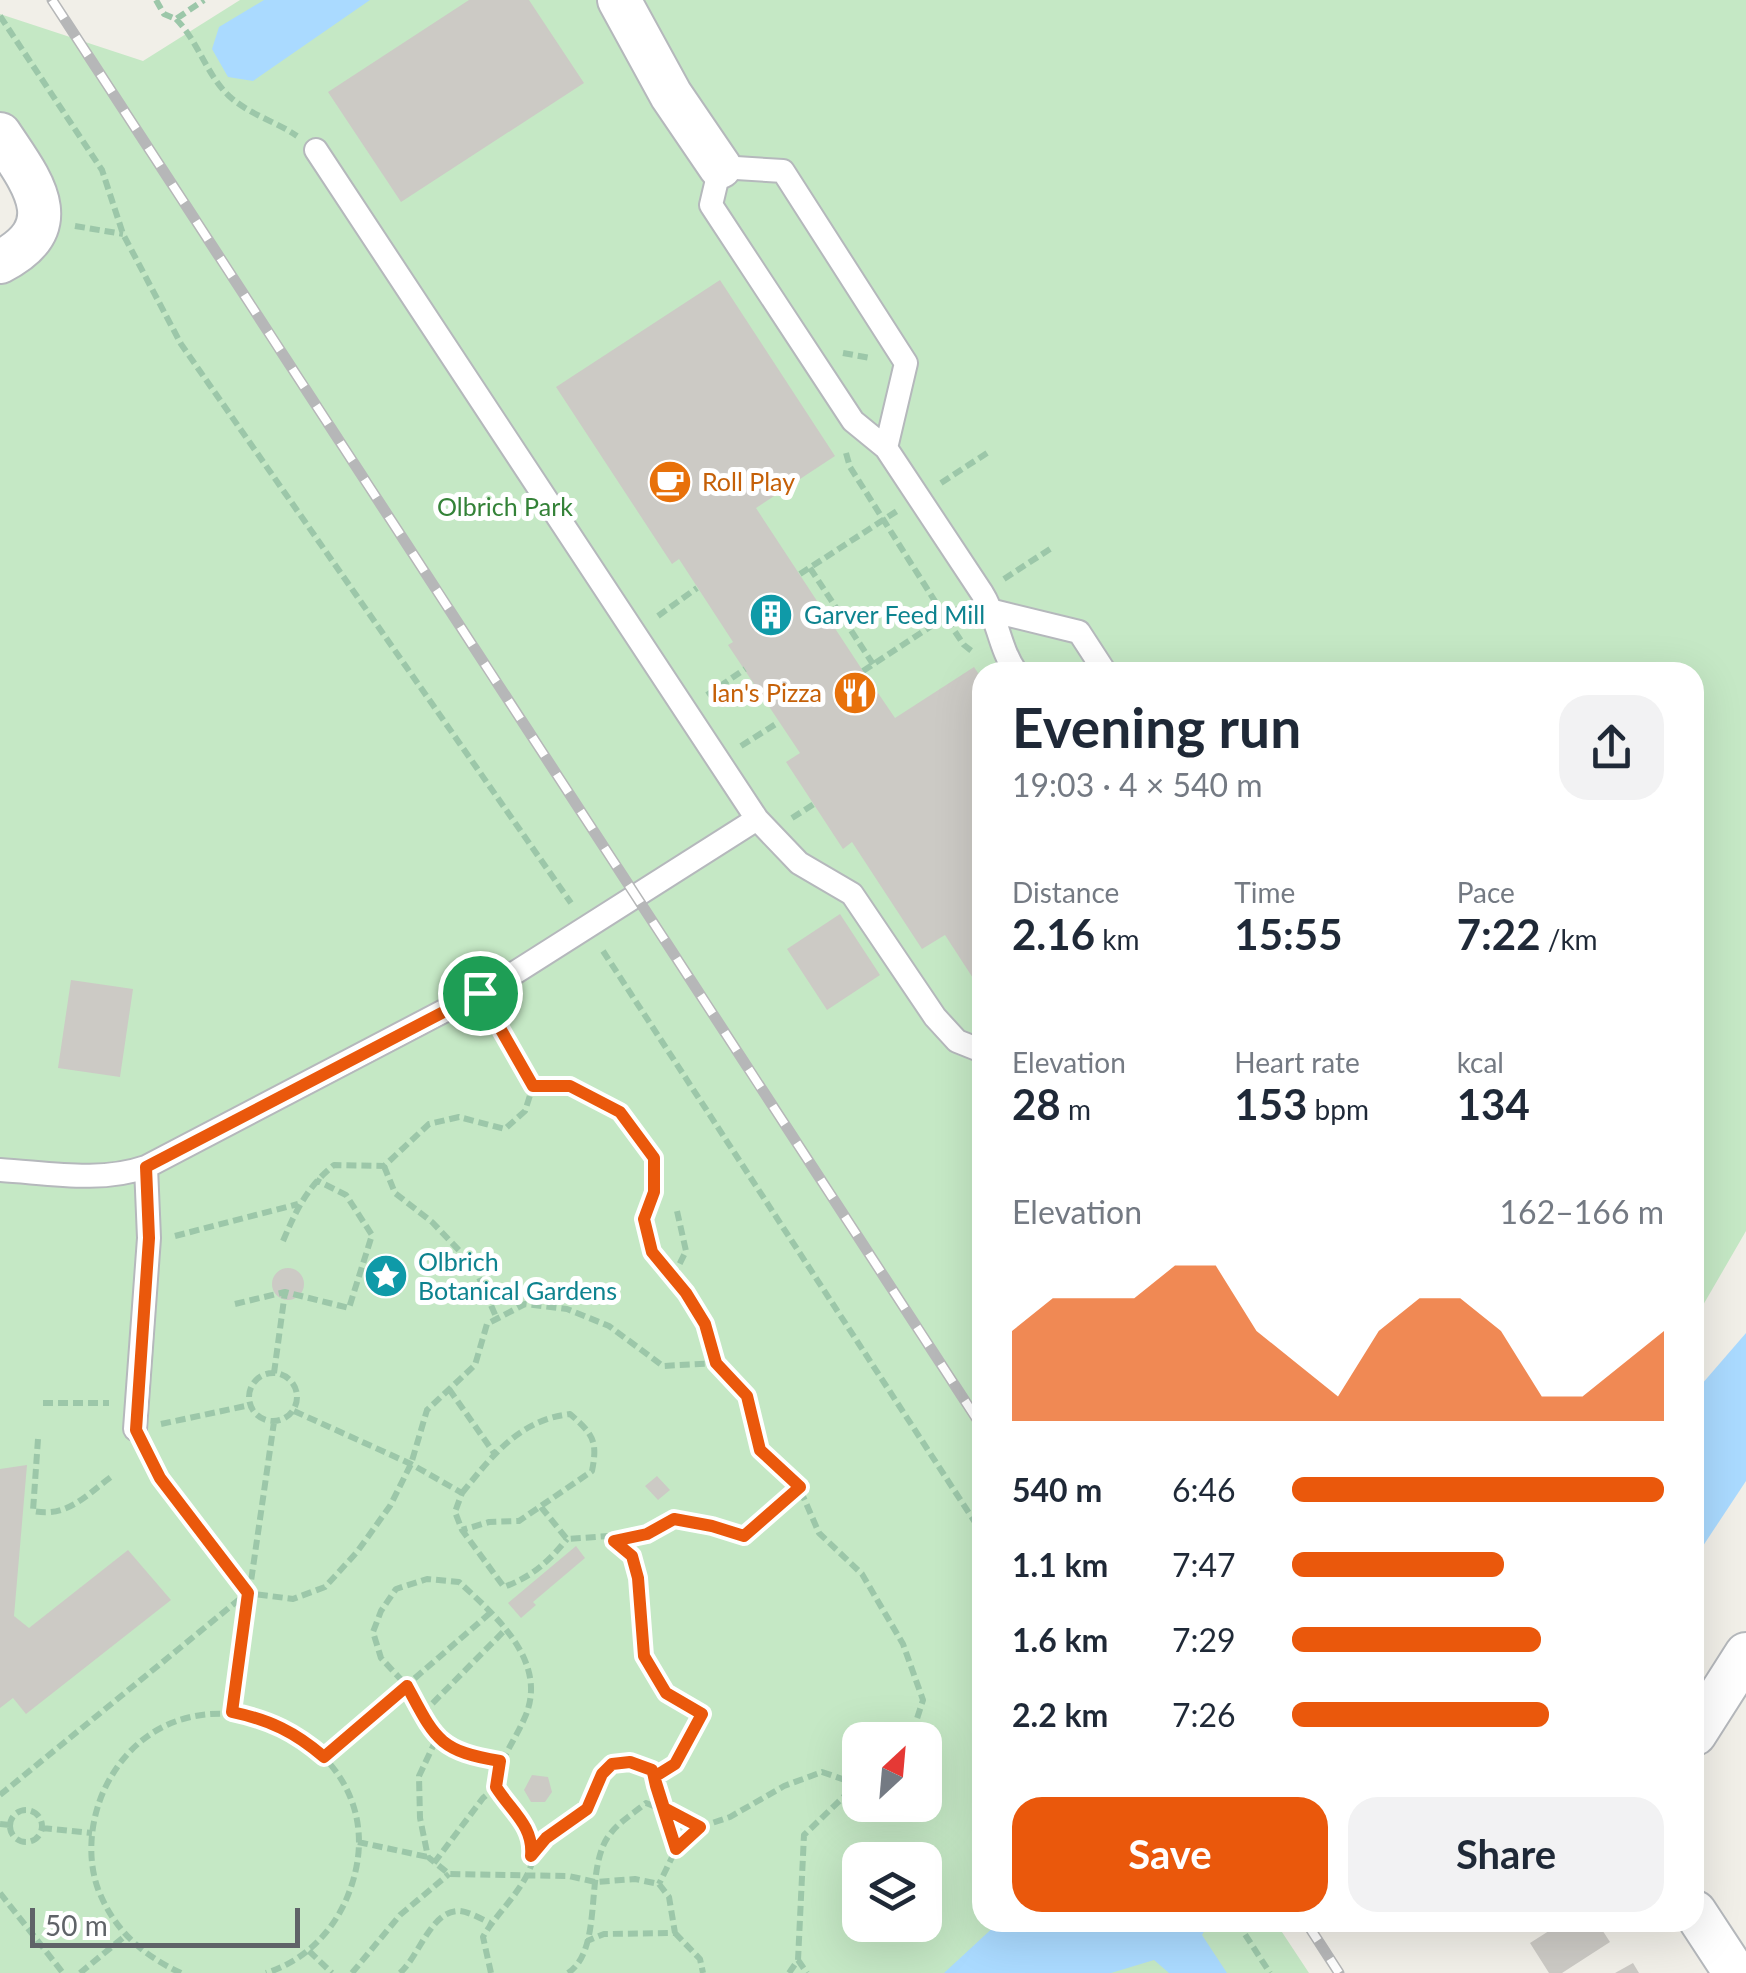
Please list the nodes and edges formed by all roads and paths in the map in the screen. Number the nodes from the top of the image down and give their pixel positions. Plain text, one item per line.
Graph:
1 (156, 0) edge
2 (204, 0) edge
3 (619, 0) edge
4 (0, 16) edge
5 (176, 19) junction
6 (0, 134) edge
7 (316, 150) joint
8 (715, 186) junction
9 (40, 220) junction
10 (123, 234) junction
11 (0, 262) edge
12 (886, 448) junction
13 (810, 568) dead end
14 (698, 588) dead end
15 (993, 611) junction
16 (634, 633) junction
17 (1008, 662) edge
18 (1098, 662) edge
19 (873, 664) dead end
20 (745, 669) dead end
21 (685, 709) junction
22 (779, 722) dead end
23 (718, 760) junction
24 (758, 819) junction
25 (587, 927) junction
26 (480, 993) junction
27 (972, 1047) edge
28 (533, 1086) junction
29 (384, 1166) junction
30 (146, 1167) junction
31 (0, 1170) edge
32 (316, 1180) junction
33 (299, 1204) junction
34 (677, 1211) dead end
35 (149, 1238) junction
36 (283, 1241) dead end
37 (673, 1277) junction
38 (284, 1292) junction
39 (235, 1304) dead end
40 (496, 1319) junction
41 (716, 1363) junction
42 (274, 1372) junction
43 (449, 1389) junction
44 (43, 1403) dead end
45 (250, 1405) junction
46 (294, 1410) junction
47 (274, 1422) junction
48 (136, 1430) junction
49 (38, 1439) dead end
50 (494, 1453) junction
51 (411, 1464) junction
52 (111, 1478) dead end
53 (800, 1487) junction
54 (462, 1493) junction
55 (540, 1508) junction
56 (972, 1518) edge
57 (462, 1530) junction
58 (567, 1539) junction
59 (614, 1541) junction
60 (248, 1593) junction
61 (490, 1613) junction
62 (505, 1630) junction
63 (1746, 1654) edge
64 (407, 1686) junction
65 (232, 1712) junction
66 (422, 1714) junction
67 (1704, 1720) edge
68 (916, 1722) edge
69 (436, 1740) junction
70 (324, 1757) junction
71 (500, 1761) junction
72 (654, 1777) junction
73 (842, 1778) edge
74 (496, 1787) junction
75 (0, 1795) edge
76 (842, 1799) edge
77 (664, 1808) junction
78 (0, 1824) edge
79 (10, 1825) junction
80 (700, 1827) junction
81 (42, 1828) junction
82 (92, 1833) junction
83 (358, 1842) junction
84 (676, 1849) junction
85 (531, 1856) junction
86 (431, 1860) junction
87 (448, 1874) junction
88 (528, 1874) junction
89 (595, 1882) junction
90 (660, 1884) junction
91 (0, 1893) edge
92 (490, 1923) junction
93 (1704, 1926) edge
94 (1244, 1932) edge
95 (675, 1933) junction
96 (125, 1936) junction
97 (587, 1942) junction
98 (309, 1951) junction
99 (798, 1960) junction
100 (575, 1971) edge
101 (62, 1973) edge
102 (80, 1973) edge
103 (181, 1973) edge
104 (266, 1973) edge
105 (332, 1973) edge
106 (352, 1973) edge
107 (400, 1973) edge
108 (491, 1973) edge
109 (703, 1973) edge
110 (789, 1973) edge
111 (807, 1973) edge
112 (1270, 1973) edge
113 (1735, 1973) edge

1 - 5 path
2 - 5 path
3 - 8 street
4 - 10 path
5 - 7 path
6 - 9 street
7 - 16 lane
8 - 12 lane
8 - 12 lane
9 - 10 path
9 - 11 street
10 - 25 path
12 - 15 lane
13 - 19 path
14 - 16 path
15 - 17 lane
15 - 18 lane
16 - 21 lane
20 - 21 path
21 - 23 lane
22 - 23 path
23 - 24 lane
24 - 25 lane
24 - 27 lane
25 - 26 lane
25 - 56 path
26 - 28 path
26 - 30 lane
28 - 29 path
28 - 37 path
29 - 32 path
29 - 40 path
30 - 31 lane
30 - 35 lane
32 - 33 path
32 - 38 path
33 - 35 path
33 - 36 path
34 - 37 path
35 - 48 lane
37 - 41 path
38 - 39 path
38 - 42 path
40 - 41 path
40 - 43 path
41 - 53 path
42 - 45 path
42 - 46 path
43 - 50 path
43 - 51 path
44 - 48 path
45 - 47 path
45 - 48 path
46 - 47 path
46 - 51 path
47 - 60 path
48 - 60 path
49 - 52 path
50 - 54 path
50 - 55 path
51 - 54 path
51 - 60 path
53 - 59 path
53 - 68 path
54 - 57 path
55 - 57 path
55 - 58 path
57 - 58 path
58 - 59 path
59 - 72 path
60 - 65 path
60 - 75 path
61 - 62 path
61 - 64 path
61 - 64 path
62 - 66 path
62 - 71 path
63 - 67 street
64 - 66 path
64 - 70 path
65 - 70 path
65 - 82 path
66 - 69 path
69 - 71 path
69 - 86 path
70 - 83 path
71 - 74 path
72 - 77 path
72 - 85 path
73 - 80 path
74 - 85 path
74 - 86 path
76 - 99 path
77 - 80 path
77 - 84 path
77 - 89 path
78 - 79 path
79 - 81 path
79 - 81 path
80 - 84 path
81 - 82 path
82 - 96 path
83 - 86 path
83 - 98 path
84 - 90 path
85 - 88 path
86 - 87 path
87 - 88 path
87 - 106 path
88 - 89 path
88 - 92 path
89 - 90 path
89 - 97 path
90 - 95 path
91 - 101 path
92 - 107 path
92 - 108 path
93 - 113 street
94 - 112 path
95 - 97 path
95 - 109 path
96 - 102 path
96 - 103 path
97 - 100 path
98 - 104 path
98 - 105 path
99 - 110 path
99 - 111 path

